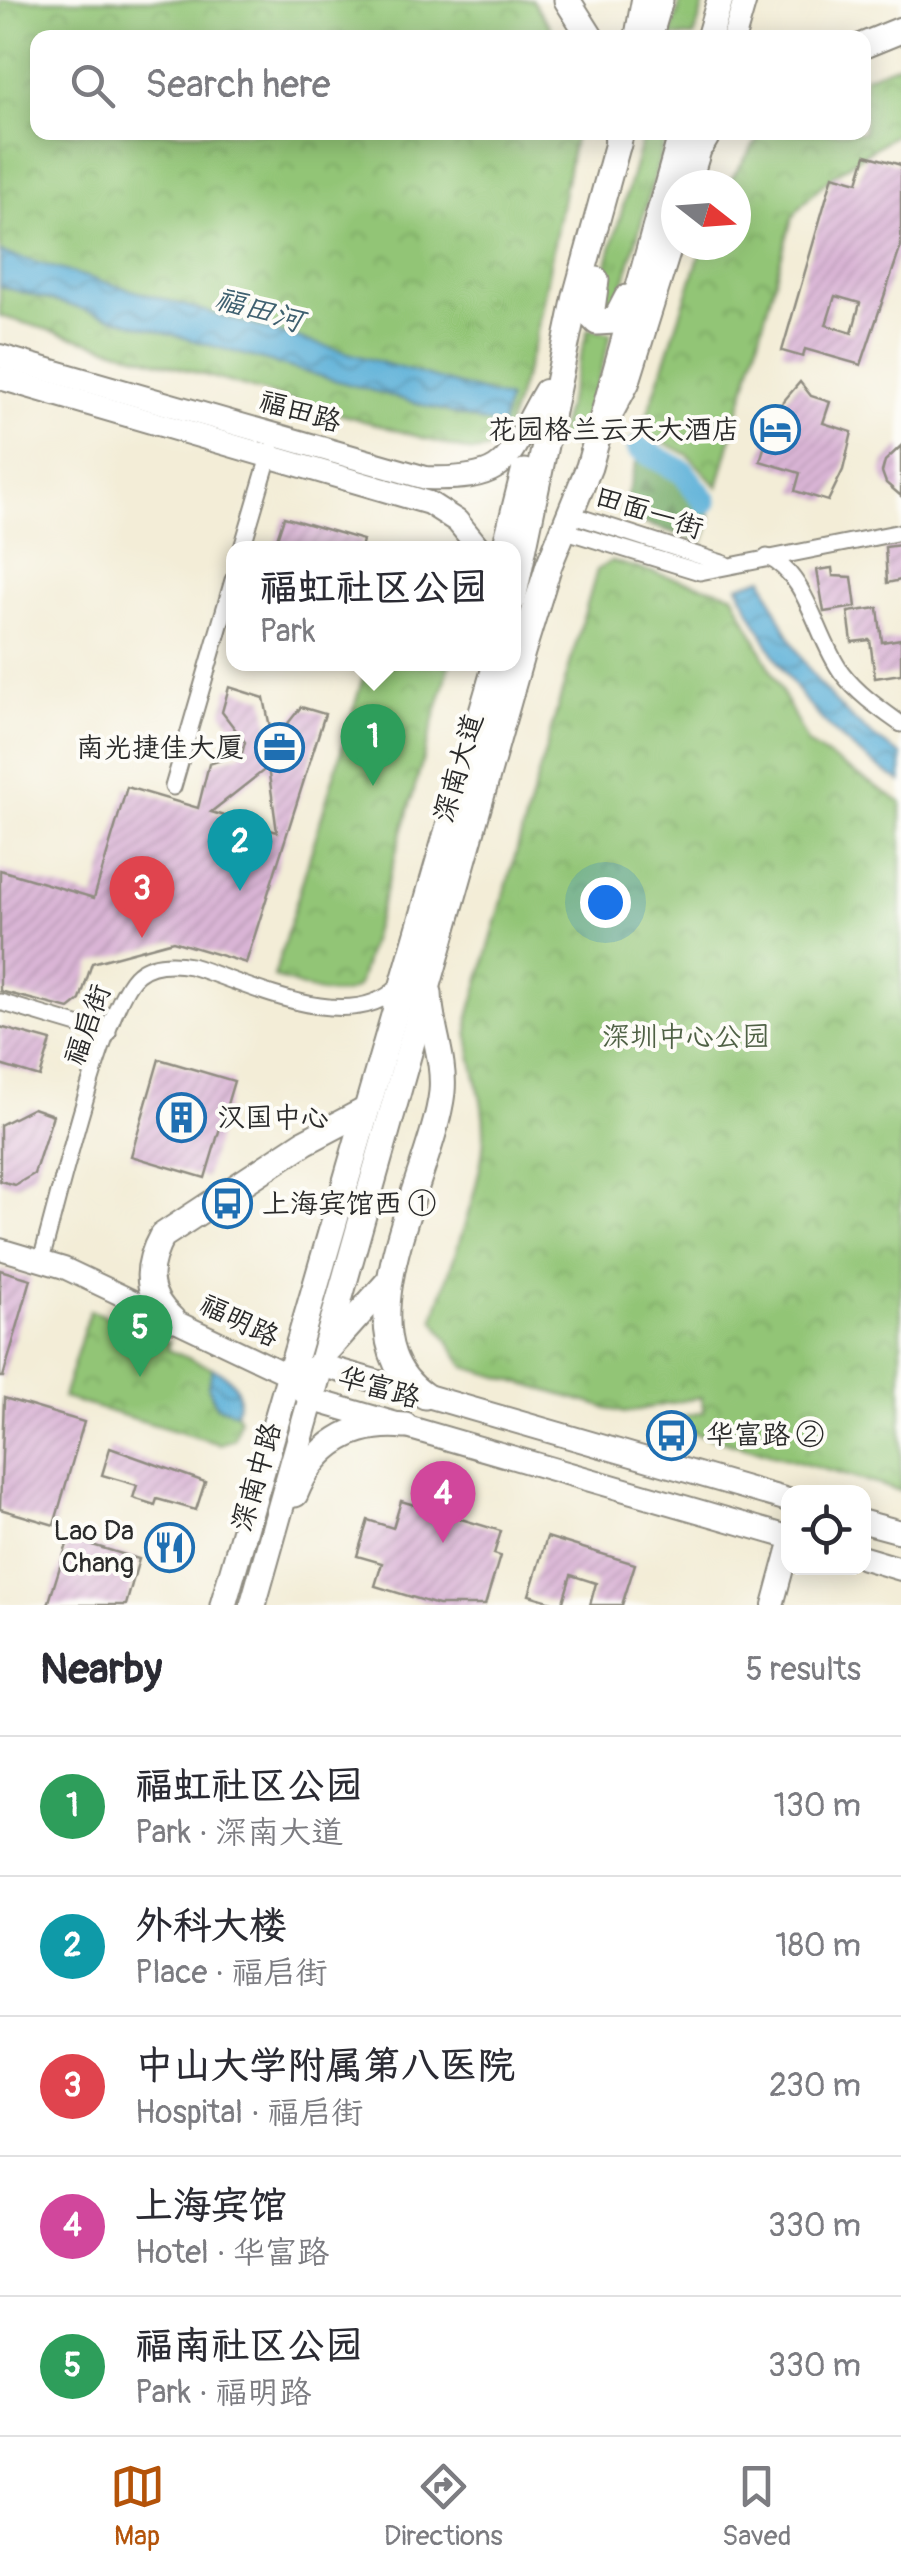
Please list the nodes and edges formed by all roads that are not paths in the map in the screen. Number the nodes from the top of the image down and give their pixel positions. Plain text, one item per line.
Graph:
1 (567, 0) edge
2 (643, 0) edge
3 (660, 0) edge
4 (720, 0) edge
5 (745, 0) edge
6 (586, 30) edge
7 (637, 30) edge
8 (651, 30) edge
9 (712, 30) edge
10 (736, 30) edge
11 (901, 30) edge
12 (871, 41) edge
13 (618, 140) edge
14 (697, 140) edge
15 (698, 140) edge
16 (692, 170) edge
17 (601, 207) junction
18 (666, 260) edge
19 (640, 272) junction
20 (563, 354) junction
21 (0, 356) edge
22 (0, 378) edge
23 (546, 391) junction
24 (597, 441) junction
25 (272, 446) junction
26 (569, 523) junction
27 (901, 532) edge
28 (244, 541) edge
29 (473, 541) edge
30 (507, 541) edge
31 (767, 557) junction
32 (521, 560) edge
33 (226, 604) edge
34 (521, 653) edge
35 (476, 671) edge
36 (494, 671) edge
37 (515, 671) edge
38 (901, 724) edge
39 (467, 766) junction
40 (173, 787) dead end
41 (419, 976) junction
42 (0, 1002) edge
43 (108, 1034) junction
44 (364, 1111) junction
45 (0, 1249) edge
46 (42, 1260) junction
47 (391, 1278) junction
48 (172, 1320) junction
49 (320, 1366) junction
50 (289, 1376) junction
51 (424, 1396) junction
52 (310, 1399) junction
53 (405, 1426) junction
54 (781, 1498) edge
55 (871, 1524) edge
56 (272, 1532) junction
57 (901, 1532) edge
58 (781, 1534) edge
59 (871, 1560) edge
60 (901, 1569) edge
61 (781, 1575) edge
62 (223, 1605) edge
63 (254, 1605) edge
64 (773, 1605) edge

1 - 6 main road
2 - 7 main road
3 - 8 main road
4 - 9 main road
5 - 10 main road
11 - 12 main road
13 - 17 main road
14 - 19 main road, 深南大道
15 - 16 main road
17 - 19 main road
17 - 20 main road
18 - 24 main road
19 - 24 main road, 深南大道
20 - 23 main road
20 - 32 main road
21 - 25 main road, 福田路
22 - 25 main road, 福田路
23 - 25 main road, 福田路
23 - 30 main road
24 - 26 main road, 深南大道
25 - 28 street
25 - 29 main road, 福田路
26 - 31 street, 田面一街
26 - 34 main road, 深南大道
27 - 31 street
31 - 38 street
33 - 40 street
35 - 39 main road
36 - 39 main road, 深南大道
37 - 41 main road, 深南大道
39 - 41 main road, 深南大道
41 - 43 street, 福启街
41 - 44 main road, 深南大道
41 - 47 main road
41 - 49 main road, 深南大道
42 - 43 street
43 - 46 street, 福启街
44 - 48 main road
44 - 50 main road, 深南大道
45 - 46 street, 福明路
46 - 48 street, 福明路
47 - 49 main road
47 - 51 main road
48 - 50 street, 福明路
49 - 50 main road, 华富路
49 - 51 main road, 华富路
49 - 52 main road, 深南中路
50 - 52 main road, 华富路
50 - 62 main road, 深南中路
51 - 54 main road, 华富路
52 - 53 main road, 华富路
52 - 56 main road, 深南中路
53 - 56 main road
53 - 58 main road, 华富路
55 - 57 main road
56 - 63 main road, 深南中路
59 - 60 main road
61 - 64 street

